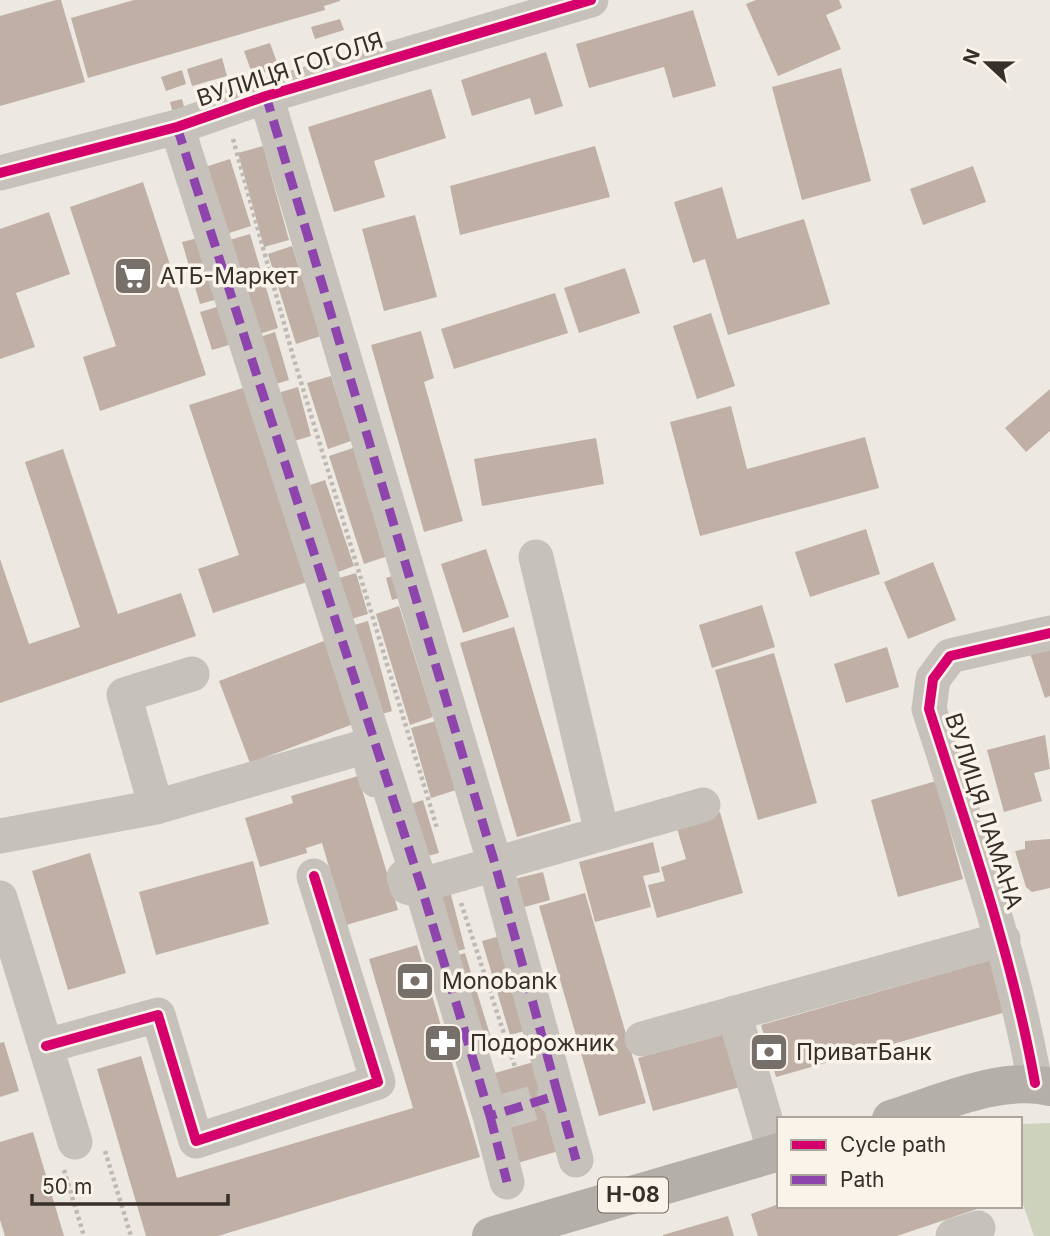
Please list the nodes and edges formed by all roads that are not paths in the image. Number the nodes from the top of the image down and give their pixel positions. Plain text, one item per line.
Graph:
1 (591, 0) edge
2 (266, 96) junction
3 (177, 127) junction
4 (0, 173) edge
5 (536, 557) dead end
6 (1050, 633) edge
7 (192, 674) dead end
8 (703, 805) dead end
9 (156, 807) junction
10 (603, 833) junction
11 (0, 836) edge
12 (495, 864) junction
13 (314, 876) dead end
14 (436, 881) junction
15 (0, 898) edge
16 (1003, 939) junction
17 (734, 1013) junction
18 (642, 1038) dead end
19 (46, 1046) junction
20 (1042, 1085) edge
21 (897, 1117) edge
22 (75, 1142) road end
23 (777, 1153) edge
24 (576, 1160) dead end
25 (507, 1182) dead end
26 (491, 1236) edge

1 - 2 street, ВУЛИЦЯ ГОГОЛЯ
2 - 3 street, ВУЛИЦЯ ГОГОЛЯ
2 - 12 street
3 - 4 street, ВУЛИЦЯ ГОГОЛЯ
3 - 14 street
5 - 10 street
6 - 16 street, ВУЛИЦЯ ЛАМАНА
7 - 9 street
8 - 10 street
9 - 11 street
9 - 14 street
10 - 12 street
12 - 14 street
12 - 24 street
13 - 19 street
14 - 25 street
15 - 19 street
16 - 17 street
16 - 20 street, ВУЛИЦЯ ЛАМАНА
17 - 18 street
17 - 23 street
19 - 22 street
20 - 21 main road
23 - 26 main road, Н-08

